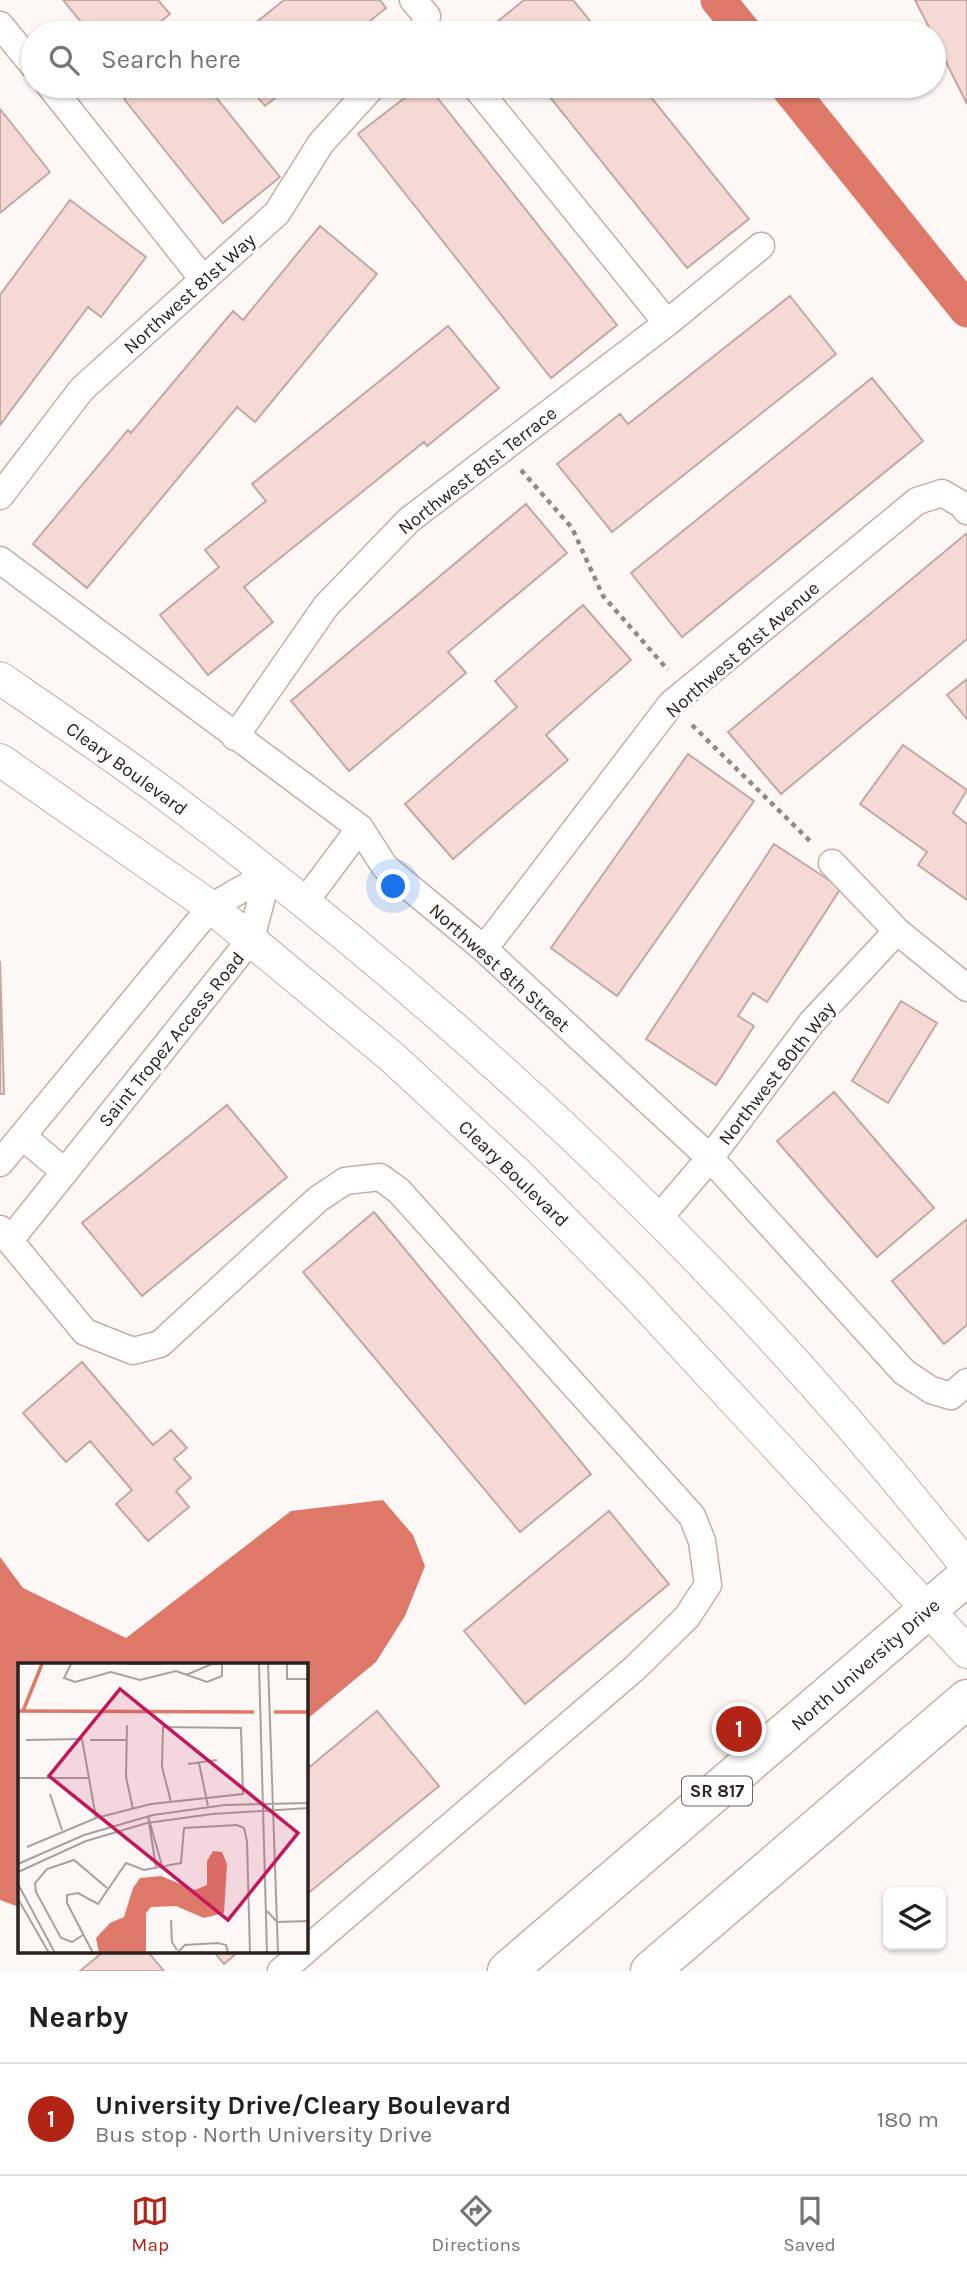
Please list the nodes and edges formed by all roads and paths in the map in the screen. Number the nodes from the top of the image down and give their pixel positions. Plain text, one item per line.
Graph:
1 (413, 0) edge
2 (426, 21) edge
3 (0, 25) edge
4 (21, 50) edge
5 (60, 98) edge
6 (362, 98) edge
7 (485, 98) edge
8 (761, 246) dead end
9 (203, 279) junction
10 (667, 323) junction
11 (502, 449) junction
12 (0, 496) edge
13 (967, 511) edge
14 (0, 559) edge
15 (0, 678) edge
16 (679, 698) junction
17 (235, 737) junction
18 (0, 760) edge
19 (360, 828) junction
20 (832, 863) joint
21 (268, 874) junction
22 (304, 903) junction
23 (211, 906) junction
24 (897, 931) junction
25 (251, 939) junction
26 (484, 949) junction
27 (967, 988) edge
28 (22, 1136) junction
29 (709, 1158) junction
30 (0, 1163) edge
31 (65, 1172) junction
32 (658, 1219) junction
33 (5, 1234) edge
34 (967, 1382) edge
35 (967, 1567) edge
36 (967, 1576) edge
37 (928, 1611) junction
38 (967, 1652) edge
39 (967, 1699) edge
40 (308, 1948) edge
41 (301, 1954) edge
42 (281, 1971) edge
43 (507, 1971) edge
44 (650, 1971) edge

1 - 2 street
3 - 4 street
5 - 9 street
6 - 9 street, Northwest 81st Way
7 - 10 street
8 - 10 street, Northwest 81st Terrace
9 - 12 street, Northwest 81st Way
10 - 11 street, Northwest 81st Terrace
11 - 16 path
11 - 17 street, Northwest 81st Terrace
13 - 16 street, Northwest 81st Avenue
14 - 17 street, Northwest 8th Street
15 - 21 street, Cleary Boulevard
16 - 20 path
16 - 26 street, Northwest 81st Avenue
17 - 19 street, Northwest 8th Street
18 - 23 street, Cleary Boulevard
19 - 22 street
19 - 26 street, Northwest 8th Street
20 - 24 street
21 - 22 street, Cleary Boulevard
21 - 23 street
21 - 25 street, Saint Tropez Access Road
22 - 32 street, Cleary Boulevard
23 - 25 street, Cleary Boulevard
23 - 28 street
24 - 27 street
24 - 29 street, Northwest 80th Way
25 - 31 street, Saint Tropez Access Road
25 - 37 street, Cleary Boulevard
26 - 29 street, Northwest 8th Street
28 - 30 street
28 - 31 street
29 - 32 street, Northwest 80th Way
29 - 34 street, Northwest 8th Street
31 - 33 street, Saint Tropez Access Road
32 - 35 street, Cleary Boulevard
33 - 40 street
36 - 37 main road, North University Drive / SR 817
37 - 38 street, Cleary Boulevard
37 - 43 main road, North University Drive / SR 817
39 - 44 main road
41 - 42 street

